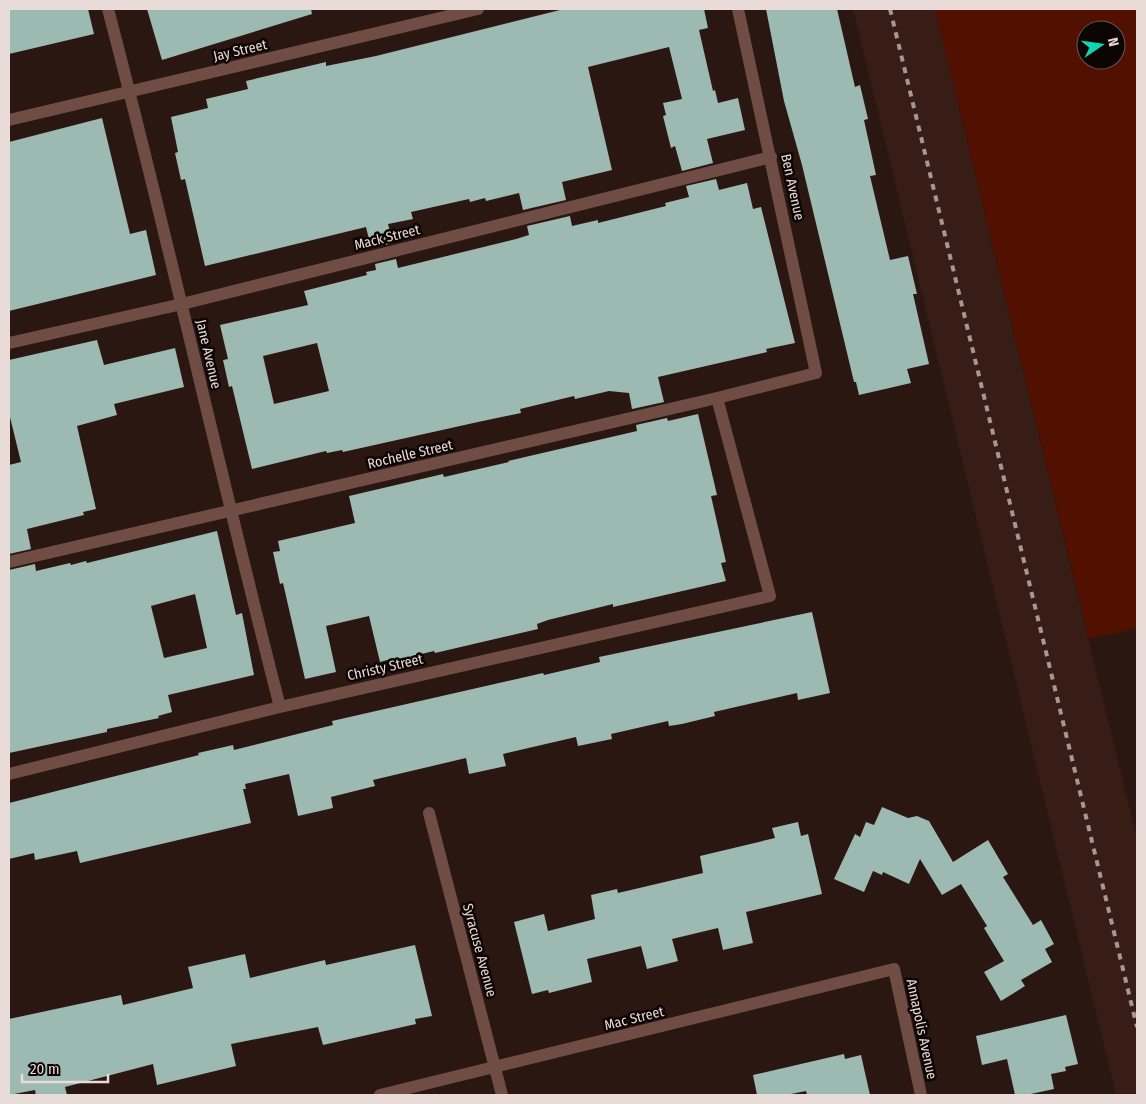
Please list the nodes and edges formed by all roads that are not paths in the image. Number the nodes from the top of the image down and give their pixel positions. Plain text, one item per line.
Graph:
1 (108, 9) edge
2 (478, 9) edge
3 (738, 9) edge
4 (130, 91) junction
5 (9, 120) edge
6 (771, 157) junction
7 (182, 304) junction
8 (9, 343) edge
9 (816, 373) joint
10 (717, 398) junction
11 (230, 511) junction
12 (9, 562) edge
13 (280, 707) junction
14 (9, 774) edge
15 (428, 813) dead end
16 (894, 969) joint
17 (496, 1067) junction
18 (380, 1095) edge
19 (502, 1095) edge
20 (921, 1095) edge

1 - 4 street, Jane Avenue
2 - 4 street, Jay Street
3 - 6 street, Ben Avenue
4 - 5 street, Jay Street
4 - 7 street, Jane Avenue
6 - 7 street, Mack Street
6 - 9 street, Ben Avenue
7 - 8 street, Mack Street
7 - 11 street, Jane Avenue
9 - 10 street, Rochelle Street
10 - 11 street, Rochelle Street
10 - 13 street, Christy Street
11 - 12 street, Rochelle Street
11 - 13 street, Jane Avenue
13 - 14 street, Christy Street
15 - 17 street, Syracuse Avenue
16 - 17 street, Mac Street
16 - 20 street, Annapolis Avenue
17 - 18 street, Mac Street
17 - 19 street, Syracuse Avenue

